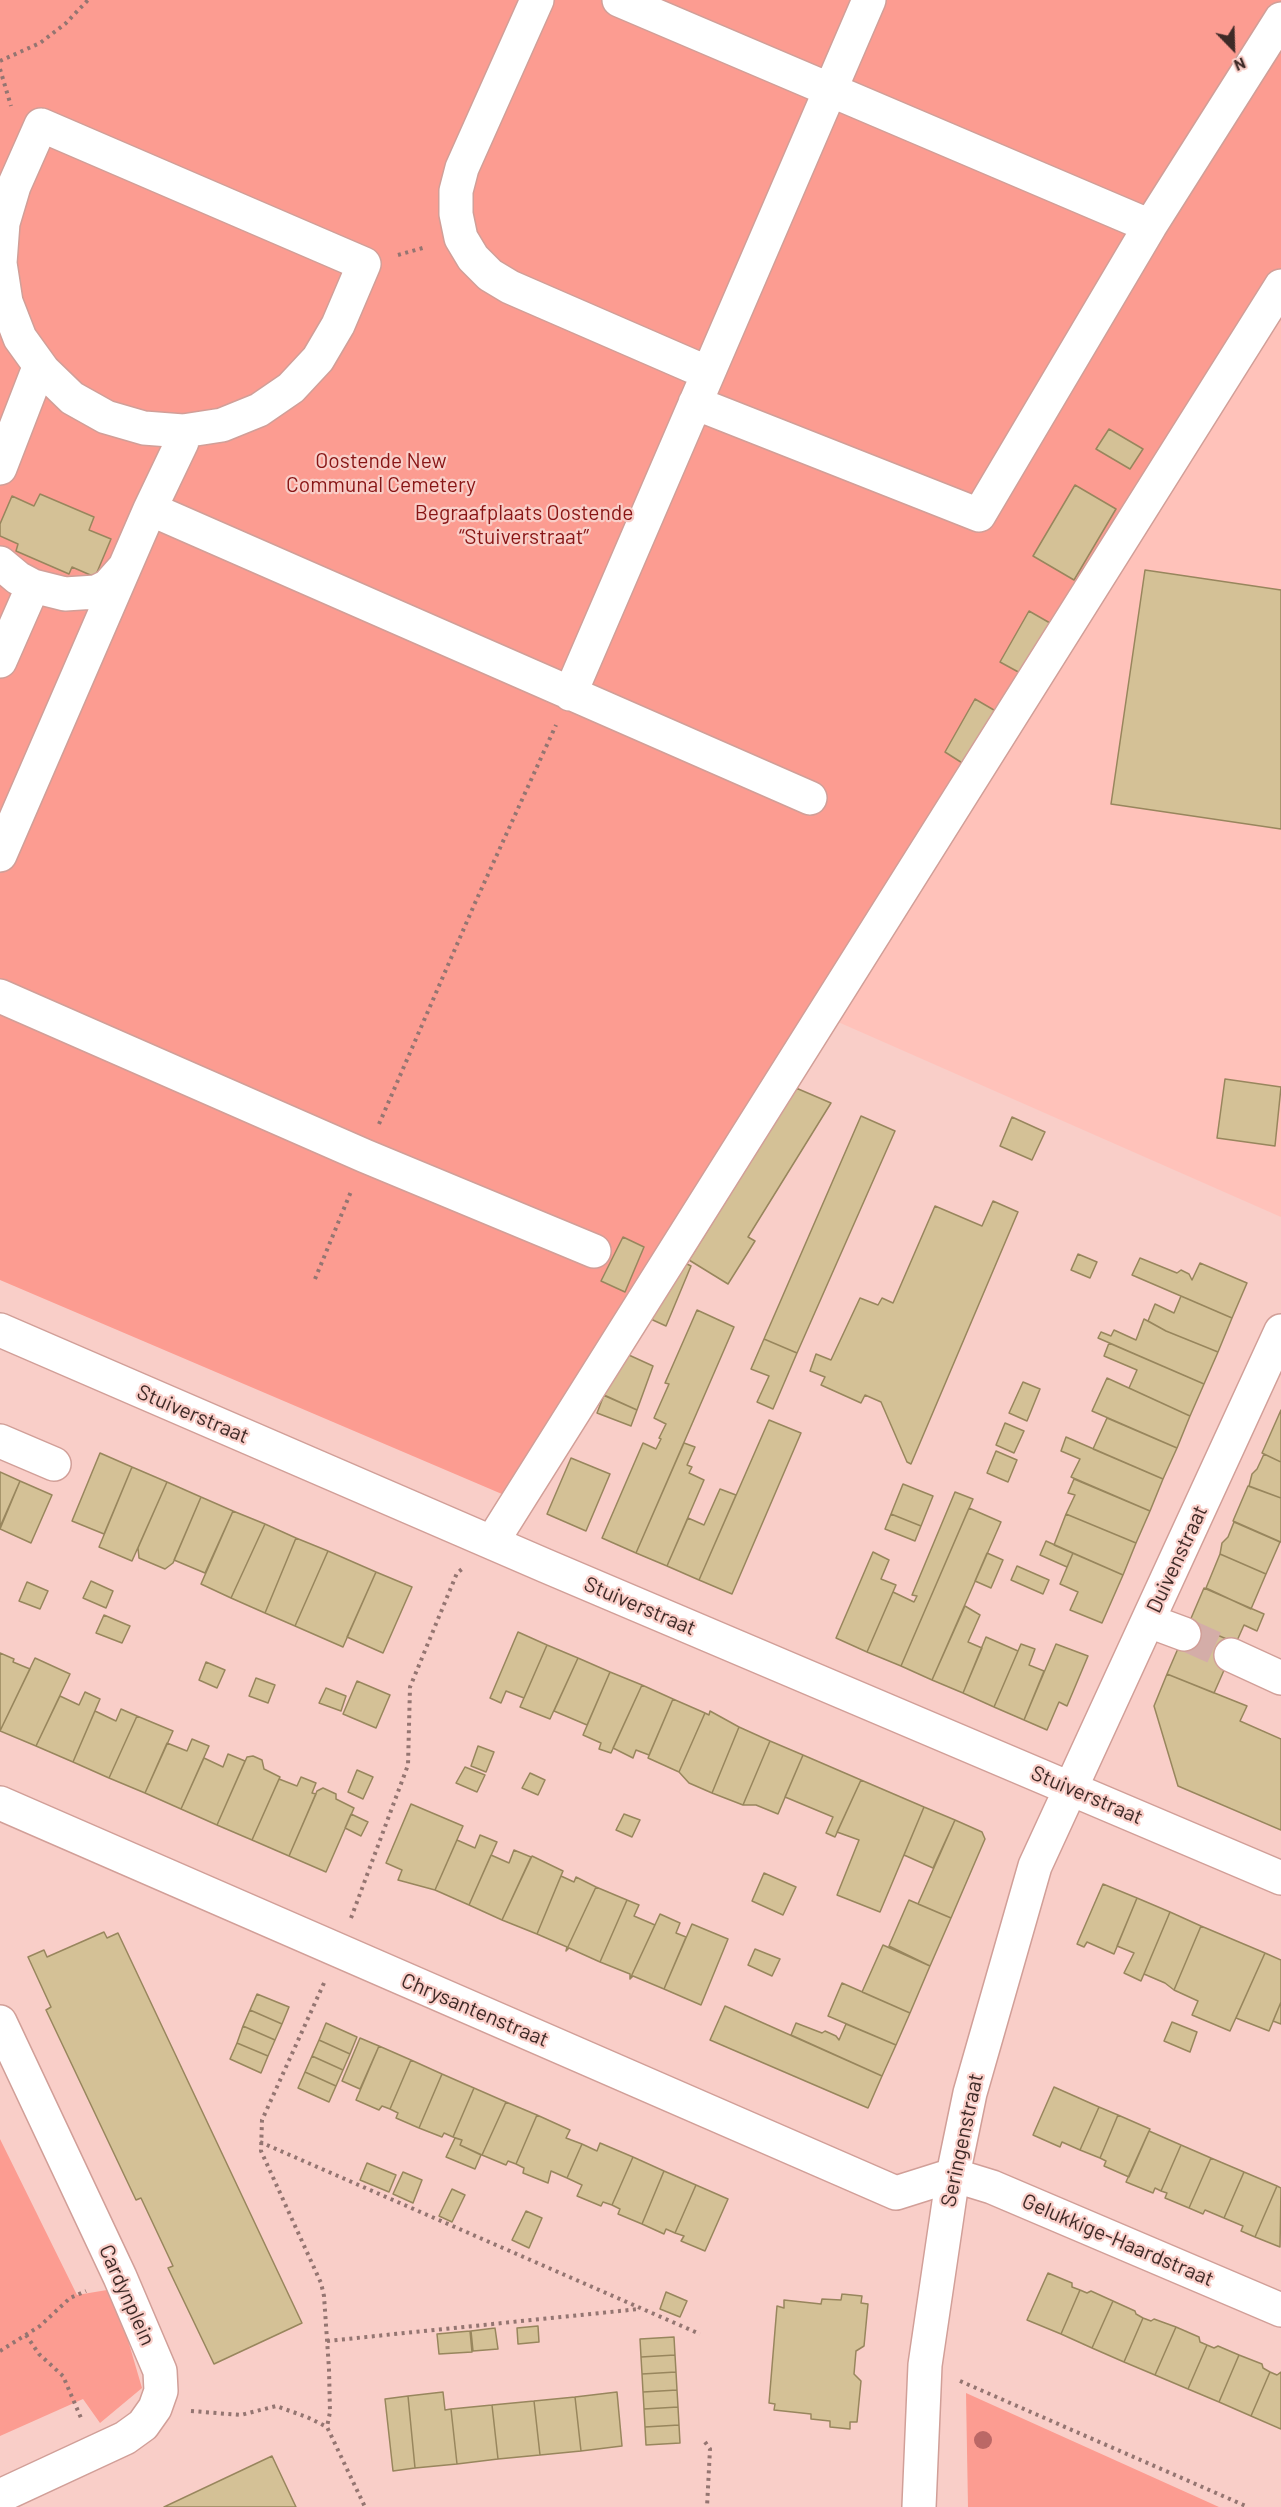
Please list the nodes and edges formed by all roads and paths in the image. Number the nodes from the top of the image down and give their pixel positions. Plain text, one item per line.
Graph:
1 (88, 0) edge
2 (537, 0) edge
3 (619, 0) edge
4 (869, 0) edge
5 (1281, 19) edge
6 (0, 61) edge
7 (831, 89) junction
8 (1150, 226) junction
9 (462, 238) junction
10 (364, 264) junction
11 (1281, 286) edge
12 (43, 370) junction
13 (708, 373) junction
14 (695, 403) junction
15 (183, 431) junction
16 (3, 454) edge
17 (150, 509) junction
18 (0, 563) edge
19 (124, 568) junction
20 (33, 586) junction
21 (0, 661) edge
22 (570, 694) junction
23 (810, 798) dead end
24 (0, 855) edge
25 (0, 996) edge
26 (365, 1156) junction
27 (594, 1251) dead end
28 (315, 1279) dead end
29 (0, 1329) edge
30 (1281, 1331) edge
31 (0, 1441) edge
32 (54, 1464) dead end
33 (492, 1542) junction
34 (1149, 1621) junction
35 (1184, 1634) tunnel mouth
36 (1231, 1654) tunnel mouth
37 (1281, 1678) edge
38 (1072, 1788) junction
39 (0, 1803) edge
40 (1281, 1878) edge
41 (339, 1952) junction
42 (0, 2022) edge
43 (260, 2142) junction
44 (953, 2175) junction
45 (120, 2277) junction
46 (642, 2308) junction
47 (1281, 2310) edge
48 (700, 2334) dead end
49 (26, 2335) junction
50 (327, 2341) junction
51 (0, 2351) edge
52 (924, 2365) junction
53 (154, 2408) junction
54 (327, 2427) junction
55 (705, 2442) dead end
56 (97, 2451) junction
57 (0, 2496) edge
58 (365, 2507) edge
59 (707, 2507) edge
60 (919, 2507) edge
61 (1248, 2507) edge

1 - 6 path
2 - 9 street
3 - 7 street
4 - 7 street
5 - 8 street
7 - 8 street
7 - 13 street
8 - 14 street
9 - 10 path
9 - 13 street
10 - 12 street
10 - 15 street
11 - 33 street
12 - 15 street
12 - 16 street
13 - 14 street
14 - 22 street
15 - 17 street
17 - 19 street
17 - 22 street
18 - 20 street
19 - 20 street
19 - 24 street
20 - 21 street
22 - 23 street
22 - 26 path
25 - 26 street
26 - 27 street
26 - 28 path
29 - 33 street, Stuiverstraat
30 - 34 street, Duivenstraat
31 - 32 street
33 - 38 street, Stuiverstraat
33 - 41 path
34 - 35 street
34 - 38 street, Duivenstraat
36 - 37 street
38 - 40 street, Stuiverstraat
38 - 44 street, Seringenstraat
39 - 41 street, Chrysantenstraat
41 - 43 path
41 - 44 street, Chrysantenstraat
42 - 45 street, Cardynplein
43 - 46 path
43 - 50 path
44 - 47 street, Gelukkige-Haardstraat
44 - 52 street, Seringenstraat
45 - 49 path
45 - 53 street, Cardynplein
46 - 48 path
46 - 50 path
49 - 51 path
49 - 56 path
50 - 54 path
52 - 60 street, Seringenstraat
52 - 61 path
53 - 54 path
53 - 56 street, Cardynplein
54 - 58 path
55 - 59 path
56 - 57 street, Cardynplein

